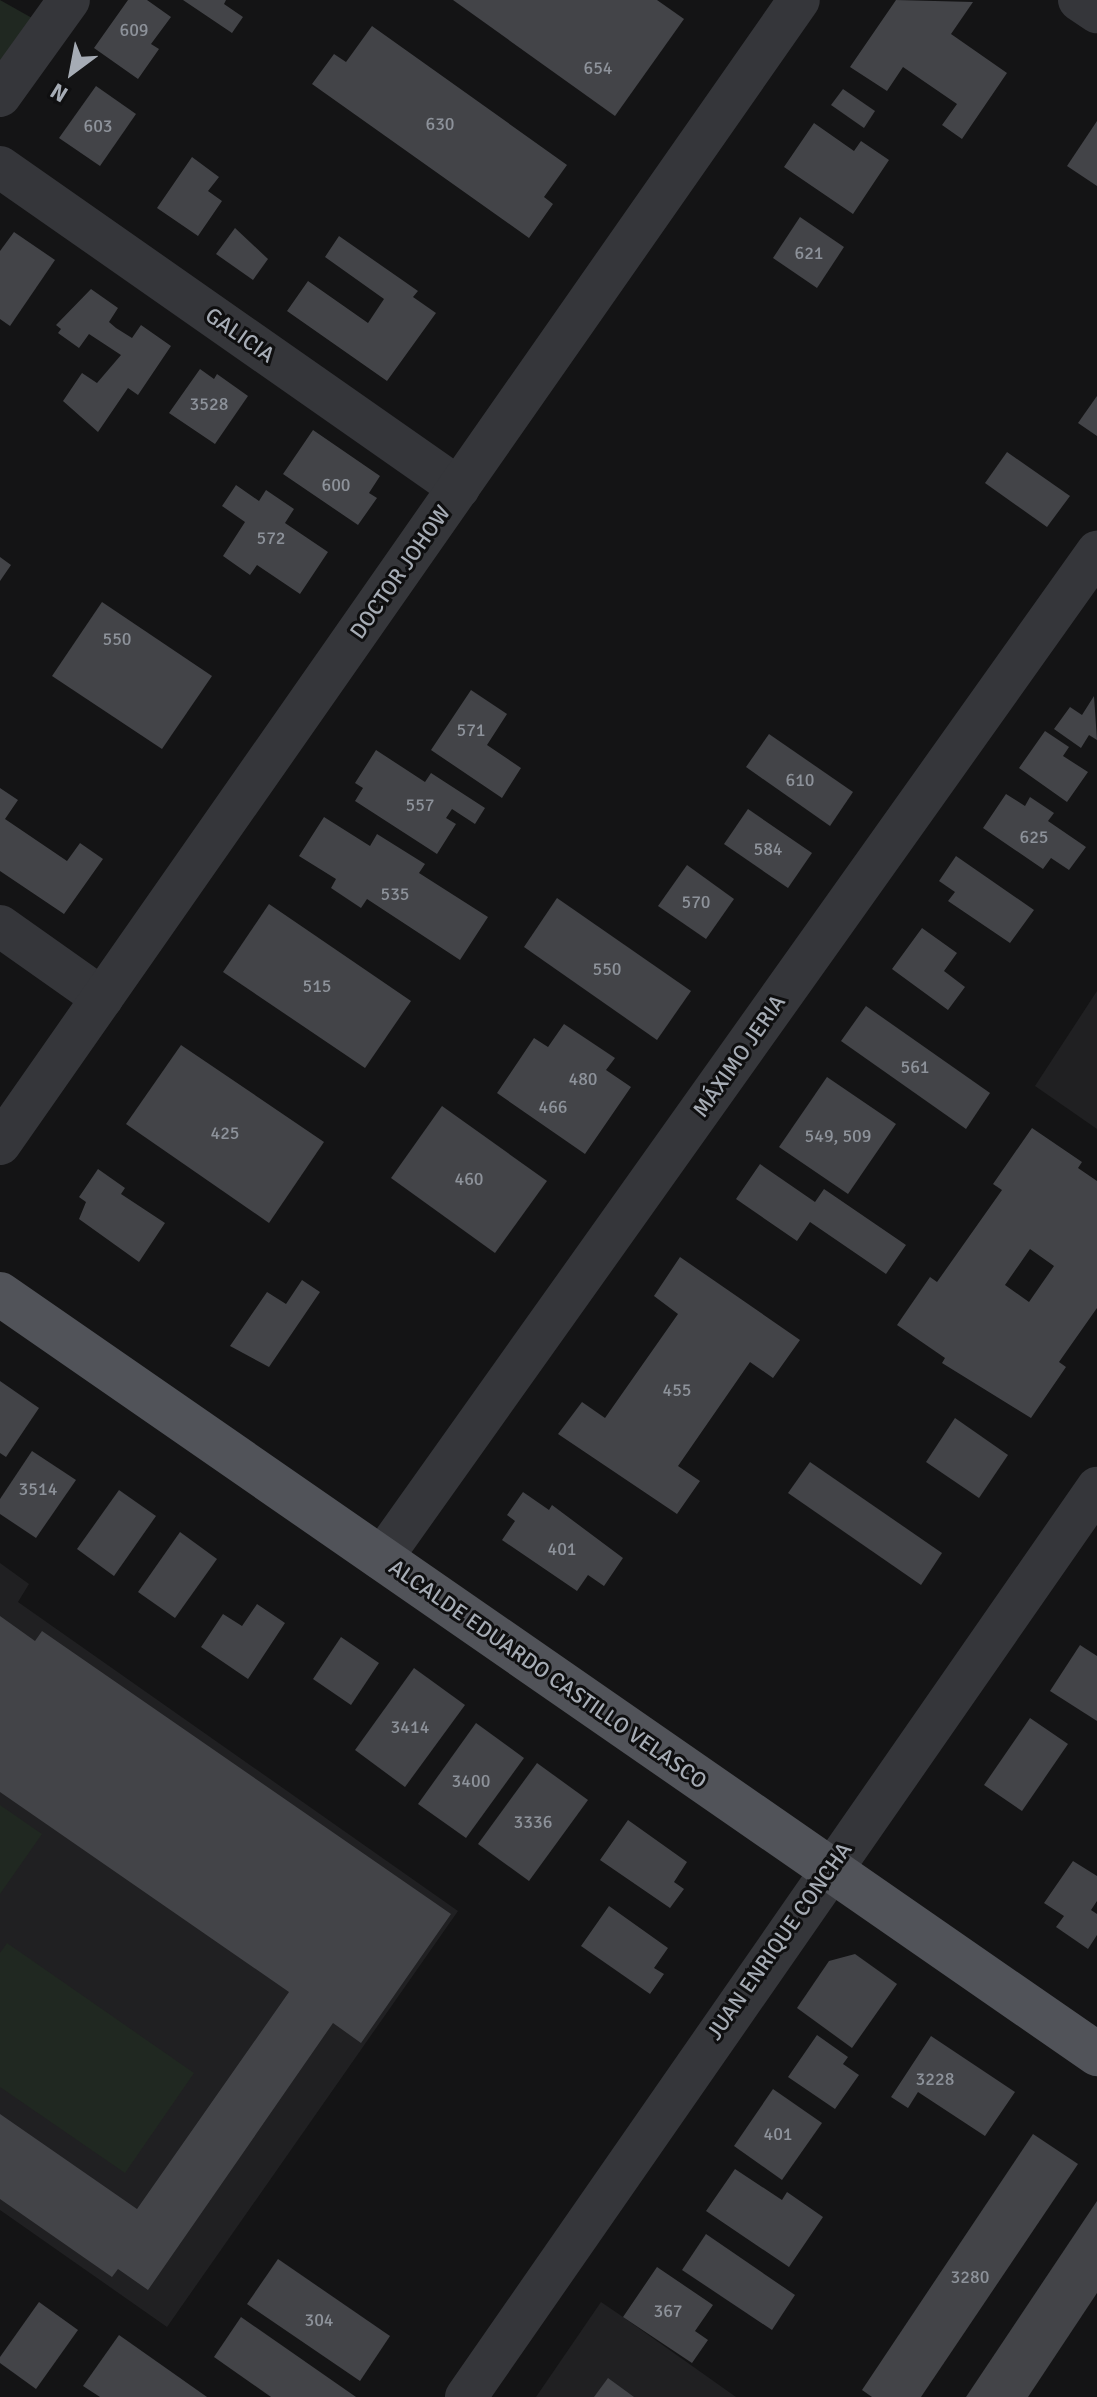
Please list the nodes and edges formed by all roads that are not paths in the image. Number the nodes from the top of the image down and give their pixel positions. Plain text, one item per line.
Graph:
1 (799, 0) edge
2 (1079, 0) edge
3 (51, 6) edge
4 (1097, 12) edge
5 (0, 95) edge
6 (5, 166) edge
7 (459, 488) junction
8 (1097, 552) edge
9 (0, 926) edge
10 (102, 998) junction
11 (0, 1144) edge
12 (0, 1294) edge
13 (1097, 1488) edge
14 (381, 1559) junction
15 (829, 1869) junction
16 (1097, 2054) edge
17 (466, 2397) edge

1 - 7 street, DOCTOR JOHOW
2 - 4 street
3 - 5 street
6 - 7 street, GALICIA
7 - 10 street, DOCTOR JOHOW
8 - 14 street, MÁXIMO JERIA
9 - 10 street
10 - 11 street, DOCTOR JOHOW
12 - 14 main road, ALCALDE EDUARDO CASTILLO VELASCO
13 - 15 street, JUAN ENRIQUE CONCHA
14 - 15 main road, ALCALDE EDUARDO CASTILLO VELASCO
15 - 16 main road, ALCALDE EDUARDO CASTILLO VELASCO
15 - 17 street, JUAN ENRIQUE CONCHA

